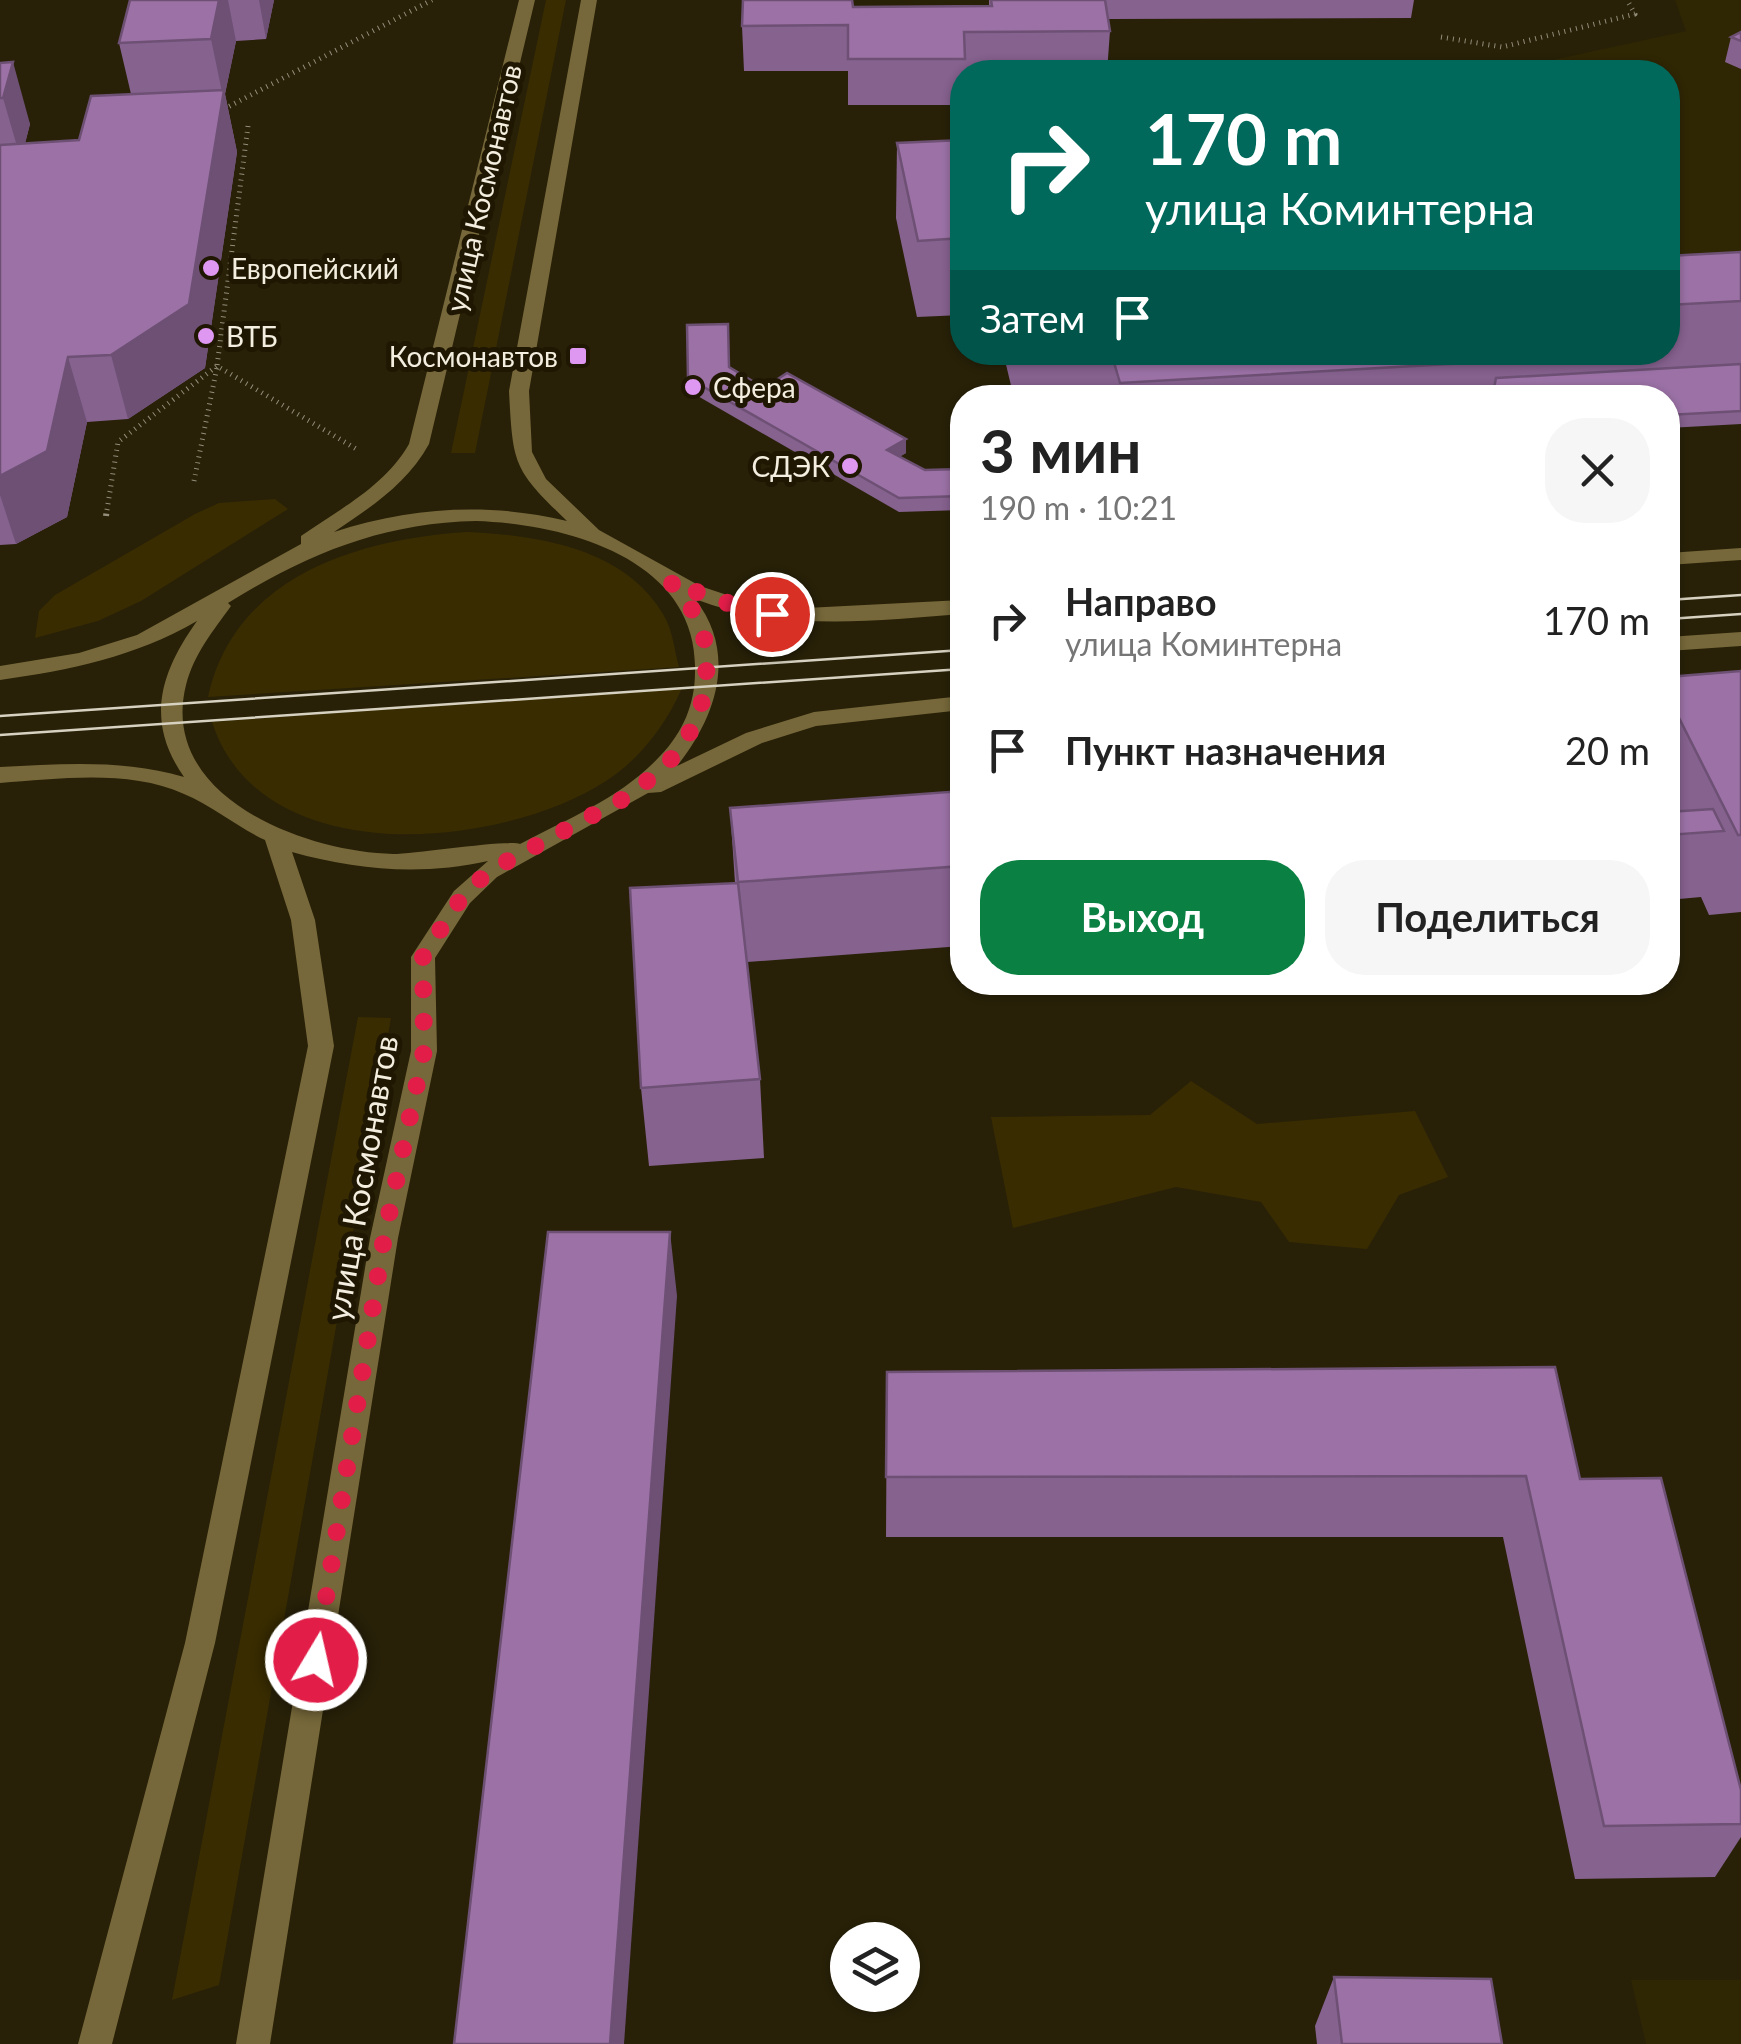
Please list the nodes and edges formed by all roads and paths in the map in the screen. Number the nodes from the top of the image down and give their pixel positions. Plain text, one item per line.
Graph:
1 (432, 0) edge
2 (526, 0) edge
3 (589, 0) edge
4 (1628, 0) edge
5 (1441, 37) dead end
6 (222, 110) edge
7 (248, 126) dead end
8 (217, 366) junction
9 (358, 450) dead end
10 (194, 481) dead end
11 (106, 516) dead end
12 (597, 536) junction
13 (1741, 554) edge
14 (1680, 558) edge
15 (267, 570) junction
16 (670, 581) junction
17 (950, 608) edge
18 (1741, 639) edge
19 (1680, 643) edge
20 (0, 673) edge
21 (950, 704) edge
22 (0, 775) edge
23 (208, 793) junction
24 (586, 821) junction
25 (275, 836) junction
26 (95, 2044) edge
27 (254, 2044) edge

1 - 6 path
2 - 15 street, улица Космонавтов
3 - 12 street, улица Космонавтов
4 - 5 path
7 - 8 path
8 - 9 path
8 - 10 path
8 - 11 path
12 - 15 street
12 - 16 street
13 - 14 street
15 - 20 street
15 - 23 street, улица Космонавтов
16 - 17 street
16 - 24 street, улица Космонавтов
18 - 19 street
21 - 24 street
22 - 23 street
23 - 25 street
24 - 25 street
24 - 27 street, улица Космонавтов
25 - 26 street, улица Космонавтов

